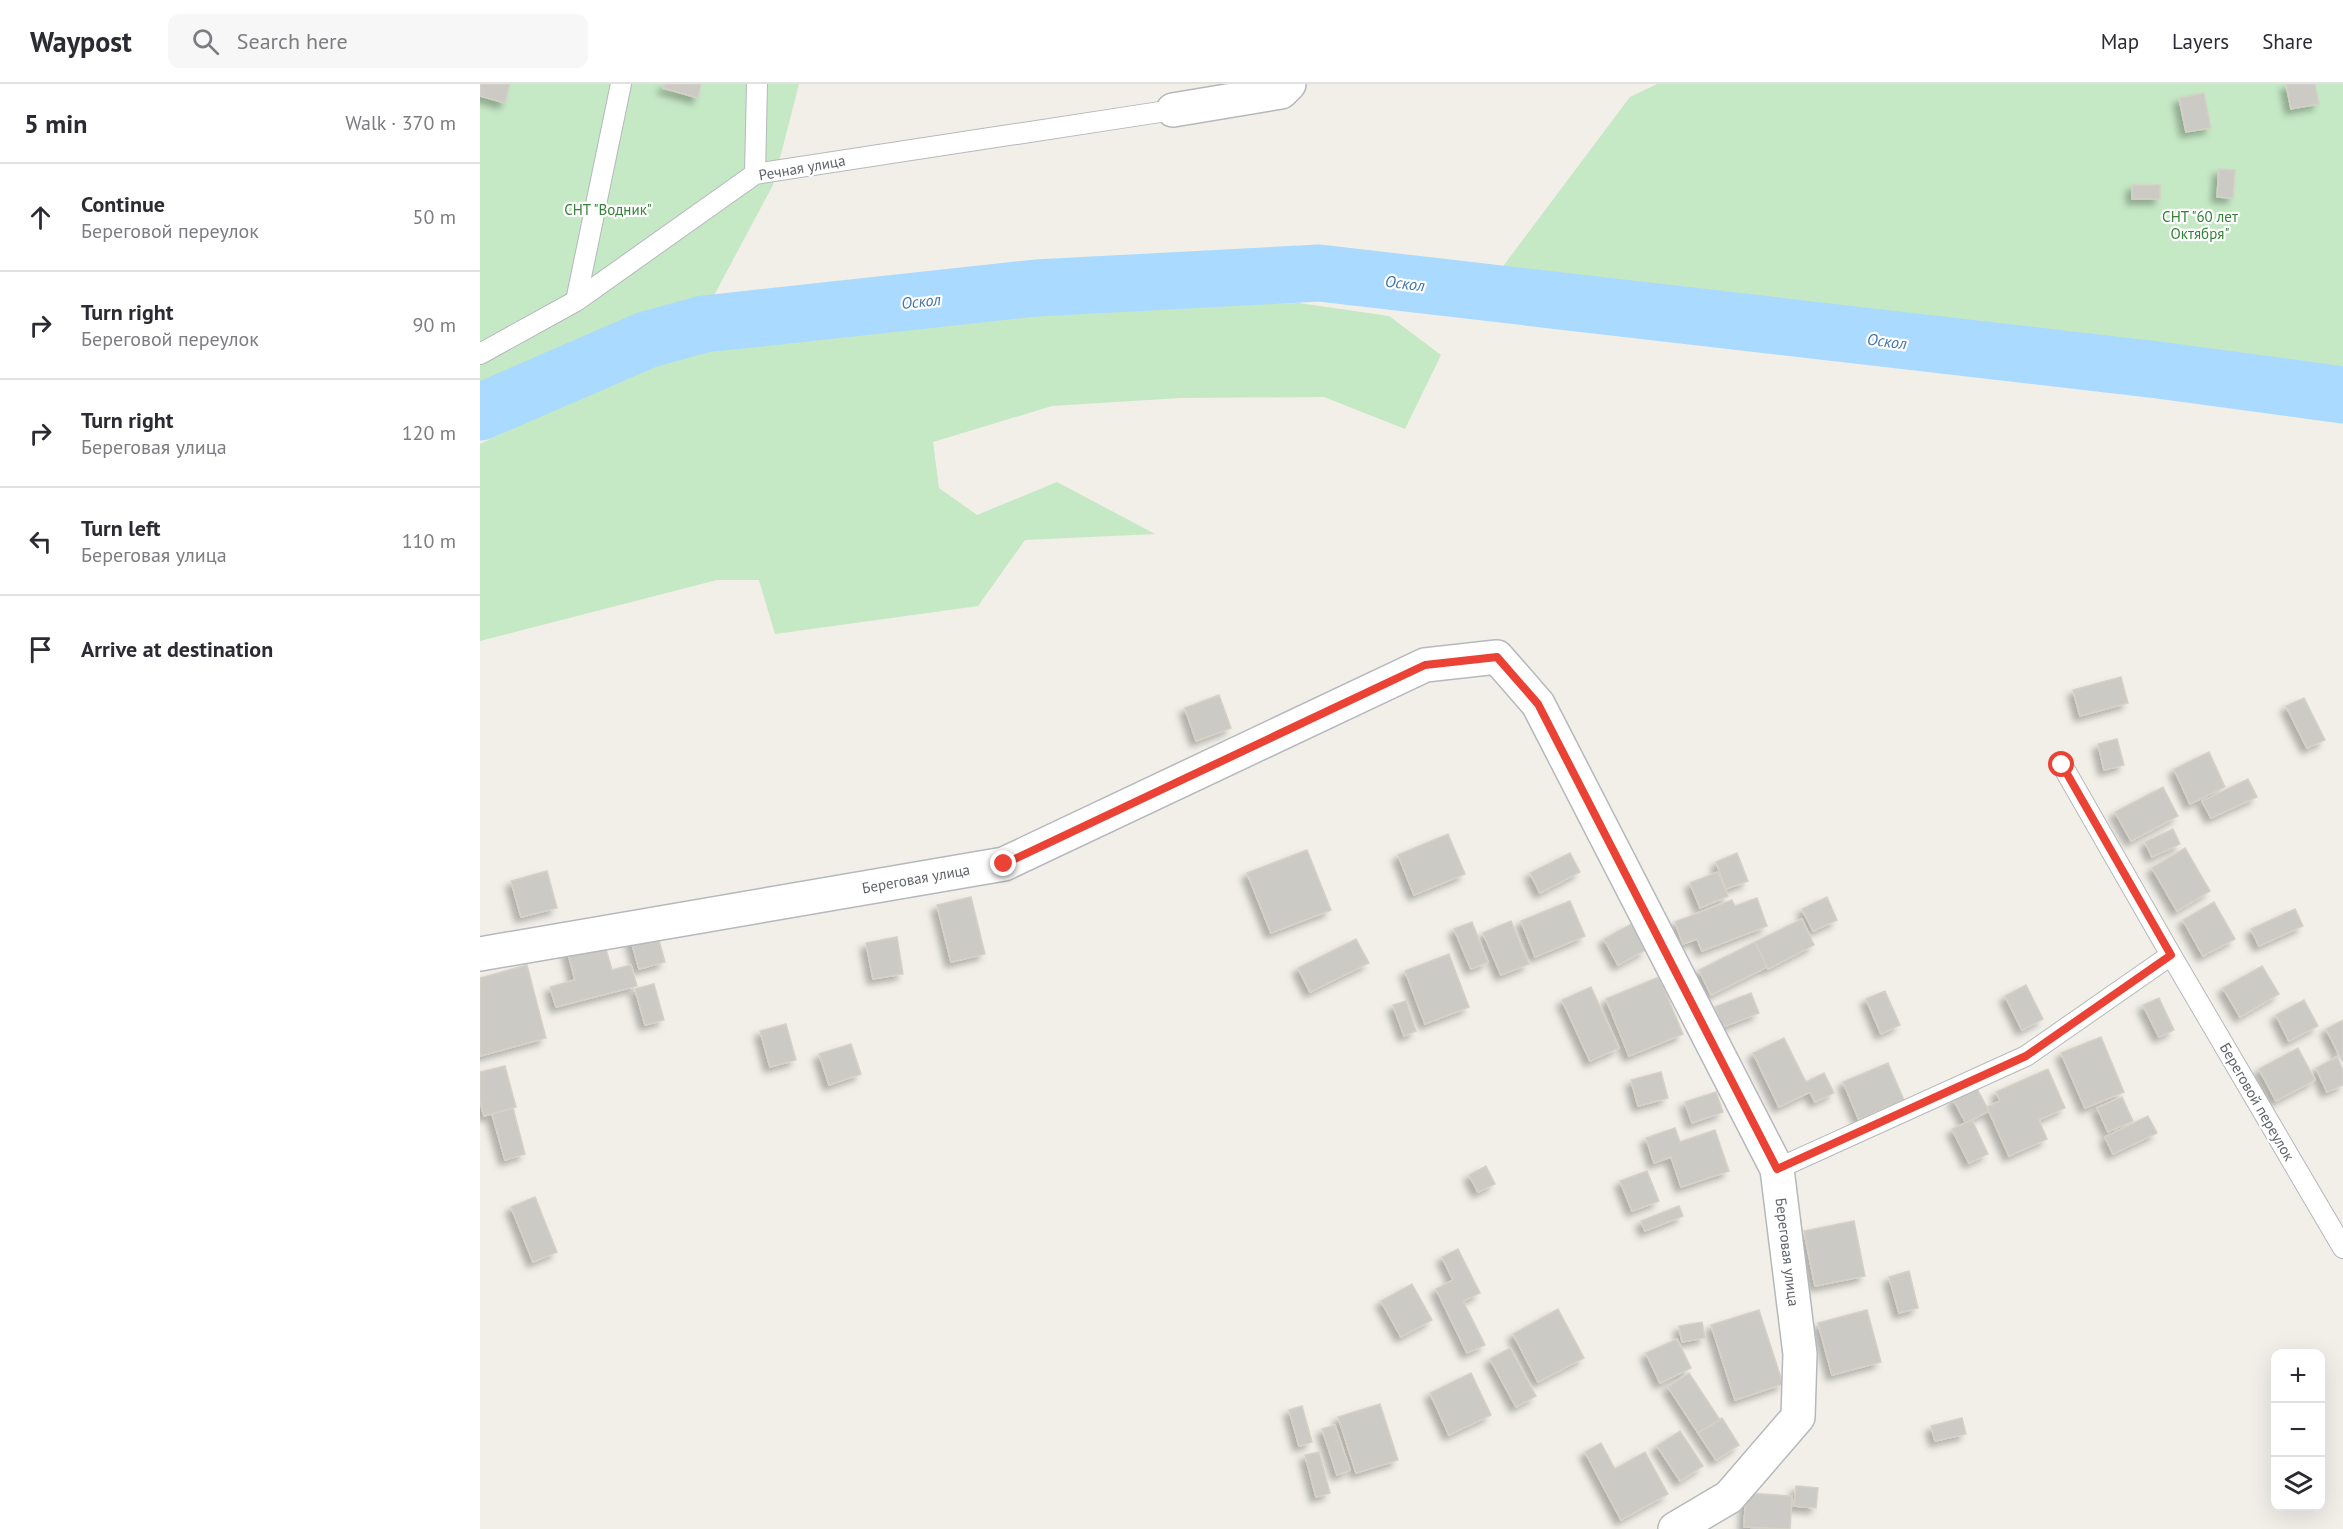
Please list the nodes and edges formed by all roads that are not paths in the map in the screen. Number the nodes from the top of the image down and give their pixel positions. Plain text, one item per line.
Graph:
1 (621, 84) edge
2 (758, 84) edge
3 (1288, 84) edge
4 (1173, 110) joint
5 (755, 174) junction
6 (576, 301) junction
7 (480, 354) edge
8 (2062, 765) dead end
9 (480, 954) edge
10 (2171, 955) junction
11 (1777, 1169) junction
12 (2343, 1248) edge
13 (1676, 1529) edge

1 - 6 lane
2 - 5 lane
3 - 4 street
4 - 5 lane, Речная улица
5 - 6 lane, Речная улица
6 - 7 lane, Речная улица
8 - 10 lane, Береговой переулок
9 - 11 street, Береговая улица
10 - 11 lane
10 - 12 lane, Береговой переулок
11 - 13 street, Береговая улица

